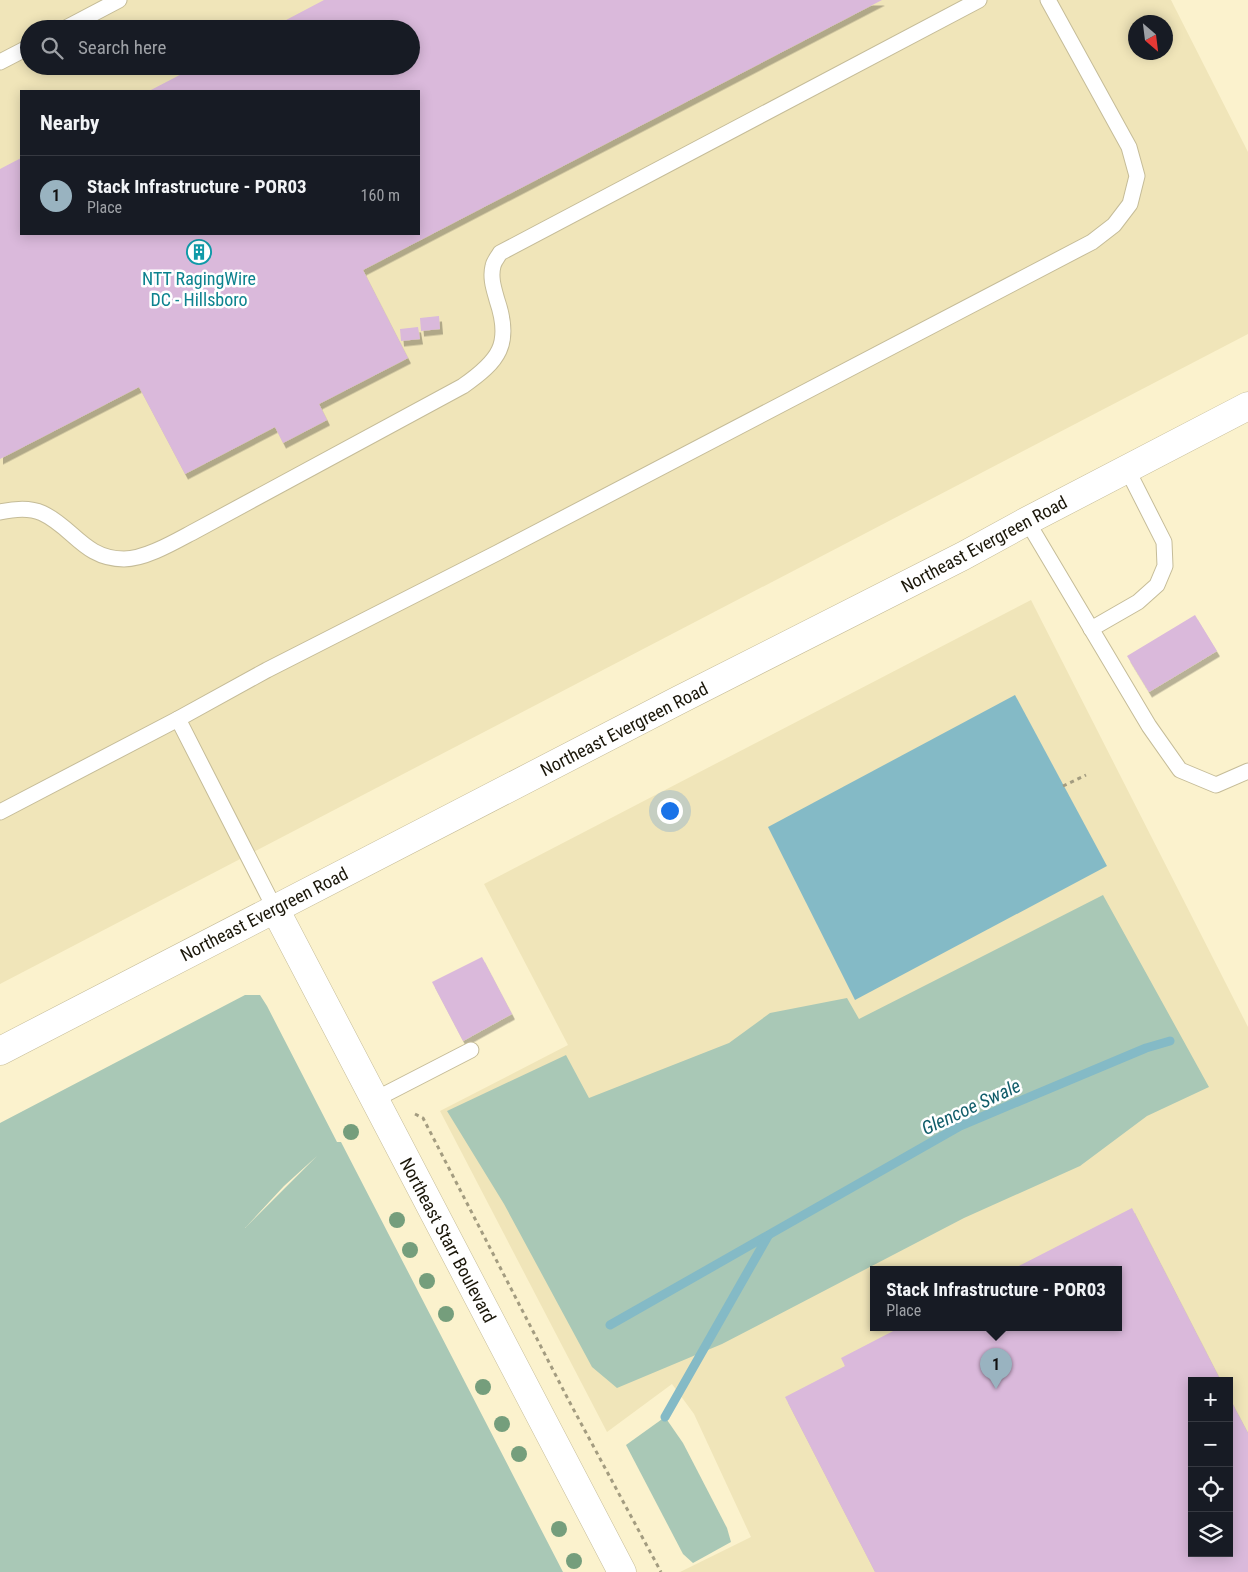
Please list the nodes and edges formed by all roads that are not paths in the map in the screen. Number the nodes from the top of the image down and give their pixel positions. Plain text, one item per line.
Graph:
1 (119, 0) edge
2 (979, 0) edge
3 (1048, 0) edge
4 (81, 20) edge
5 (20, 52) edge
6 (0, 62) edge
7 (1248, 406) edge
8 (1127, 469) junction
9 (0, 512) edge
10 (1027, 521) junction
11 (1091, 629) junction
12 (178, 720) junction
13 (1248, 771) edge
14 (0, 812) edge
15 (275, 909) junction
16 (471, 1050) dead end
17 (0, 1051) edge
18 (374, 1100) junction
19 (622, 1572) edge

1 - 4 lane
2 - 9 lane
3 - 12 lane
5 - 6 lane
7 - 8 main road, Northeast Evergreen Road
8 - 10 main road, Northeast Evergreen Road
8 - 11 lane
10 - 11 lane
10 - 15 main road, Northeast Evergreen Road
11 - 13 lane
12 - 14 lane
12 - 15 lane
15 - 17 main road, Northeast Evergreen Road
15 - 18 main road, Northeast Starr Boulevard
16 - 18 lane
18 - 19 main road, Northeast Starr Boulevard

